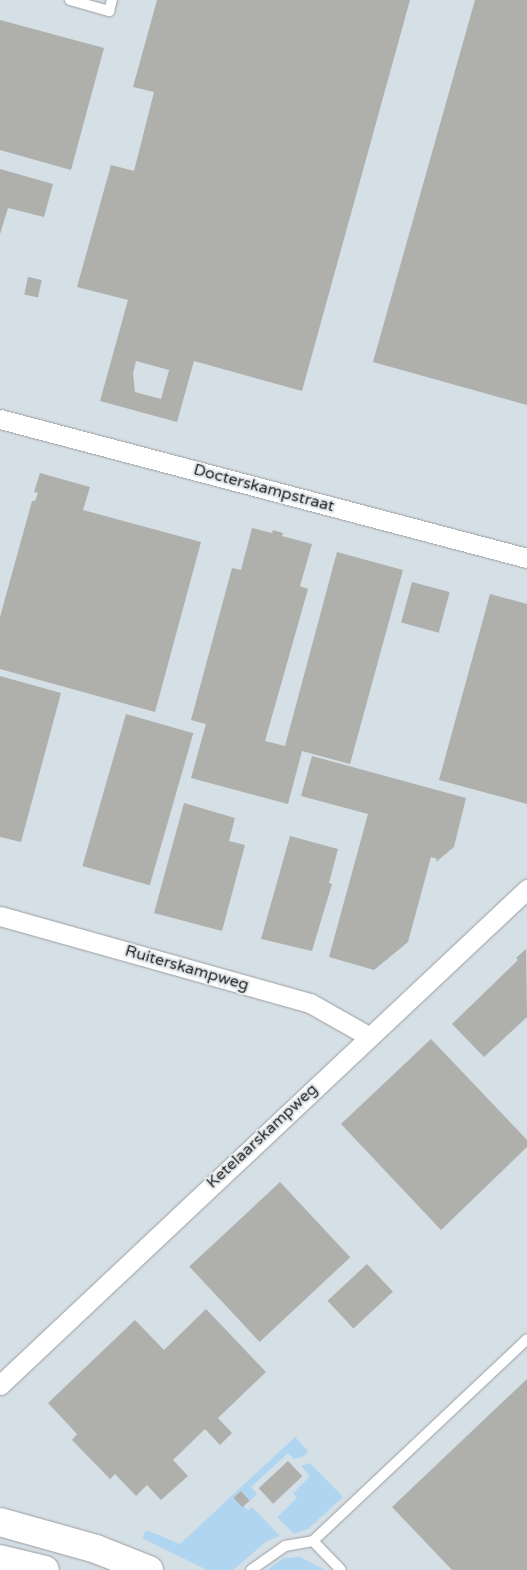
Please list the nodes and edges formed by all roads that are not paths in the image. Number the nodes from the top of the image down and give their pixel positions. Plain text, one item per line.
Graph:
1 (70, 0) edge
2 (112, 0) edge
3 (0, 419) edge
4 (527, 558) edge
5 (527, 889) edge
6 (0, 916) edge
7 (368, 1036) junction
8 (527, 1339) edge
9 (0, 1385) edge
10 (0, 1522) edge
11 (313, 1541) junction
12 (0, 1560) edge
13 (45, 1570) edge
14 (149, 1570) edge
15 (250, 1570) edge
16 (341, 1570) edge

1 - 2 lane
3 - 4 street, Docterskampstraat
5 - 7 street, Ketelaarskampweg
6 - 7 street, Ruiterskampweg
7 - 9 street, Ketelaarskampweg
8 - 11 lane
10 - 14 main road
11 - 15 lane
11 - 16 lane
12 - 13 main road

